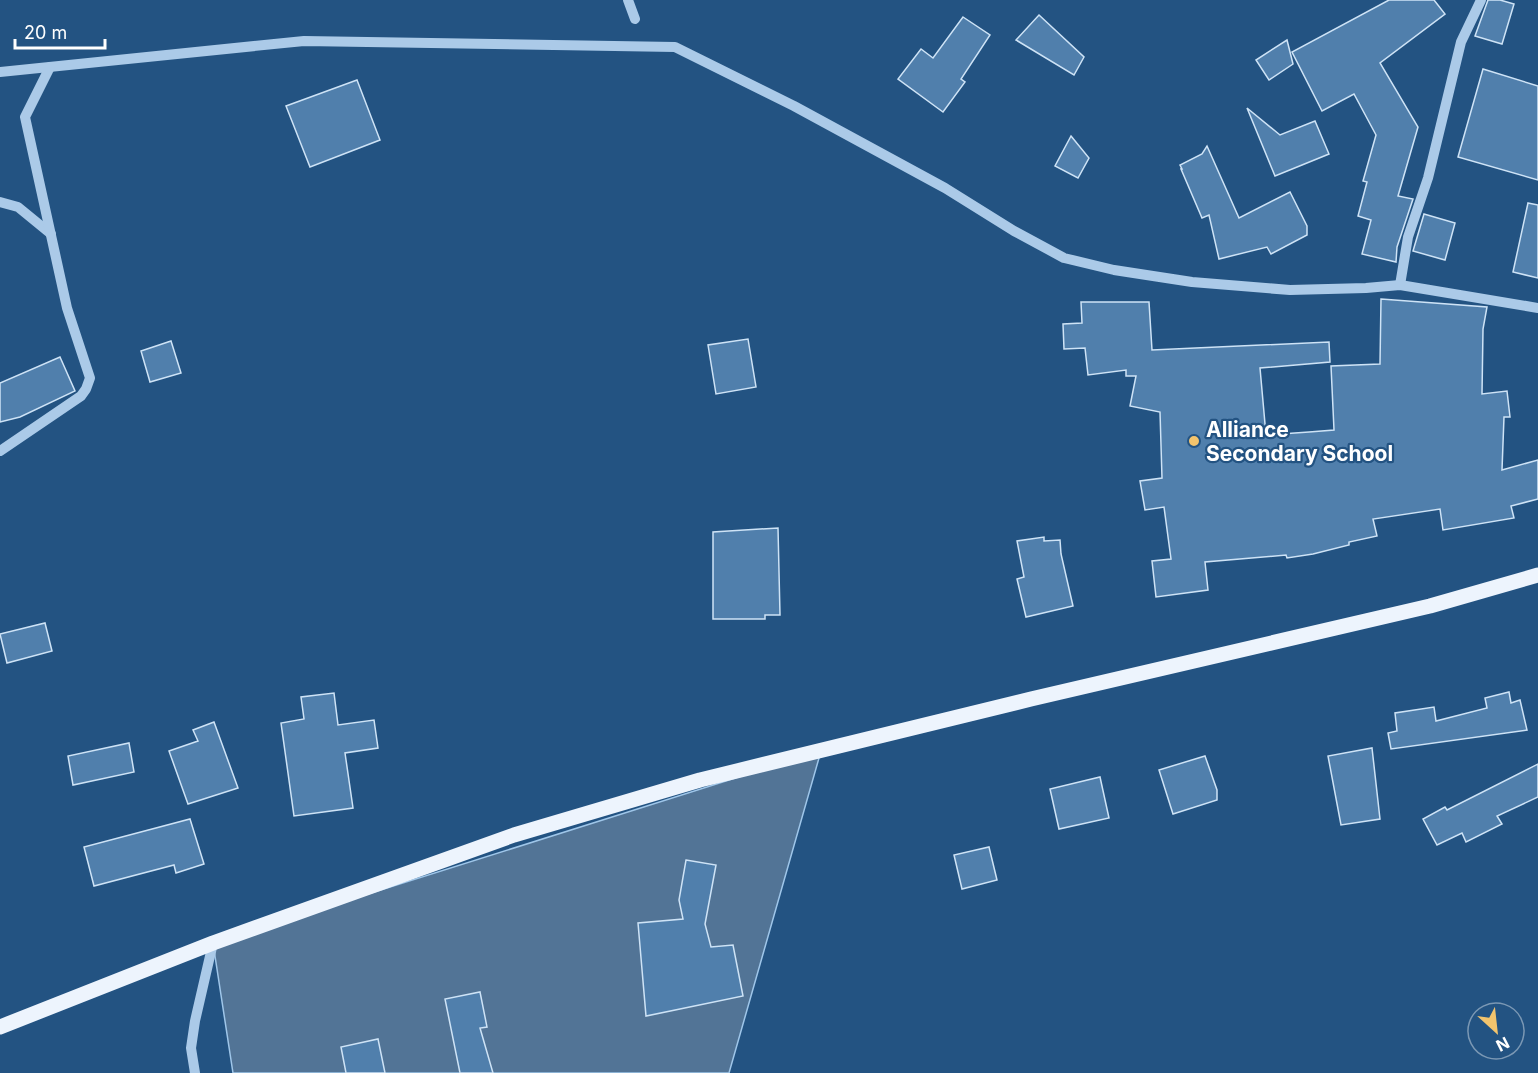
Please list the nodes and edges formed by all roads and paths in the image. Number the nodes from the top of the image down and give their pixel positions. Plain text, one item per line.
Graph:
1 (628, 0) edge
2 (1481, 0) edge
3 (636, 19) dead end
4 (50, 67) junction
5 (0, 72) edge
6 (0, 202) edge
7 (51, 234) junction
8 (1400, 285) junction
9 (1538, 308) edge
10 (0, 451) edge
11 (1538, 575) edge
12 (213, 943) junction
13 (0, 1027) edge
14 (195, 1073) edge

1 - 3 street
2 - 8 street
4 - 5 street
4 - 7 street
4 - 8 street
6 - 7 street
7 - 10 street
8 - 9 street
11 - 12 main road
12 - 13 main road
12 - 14 street

